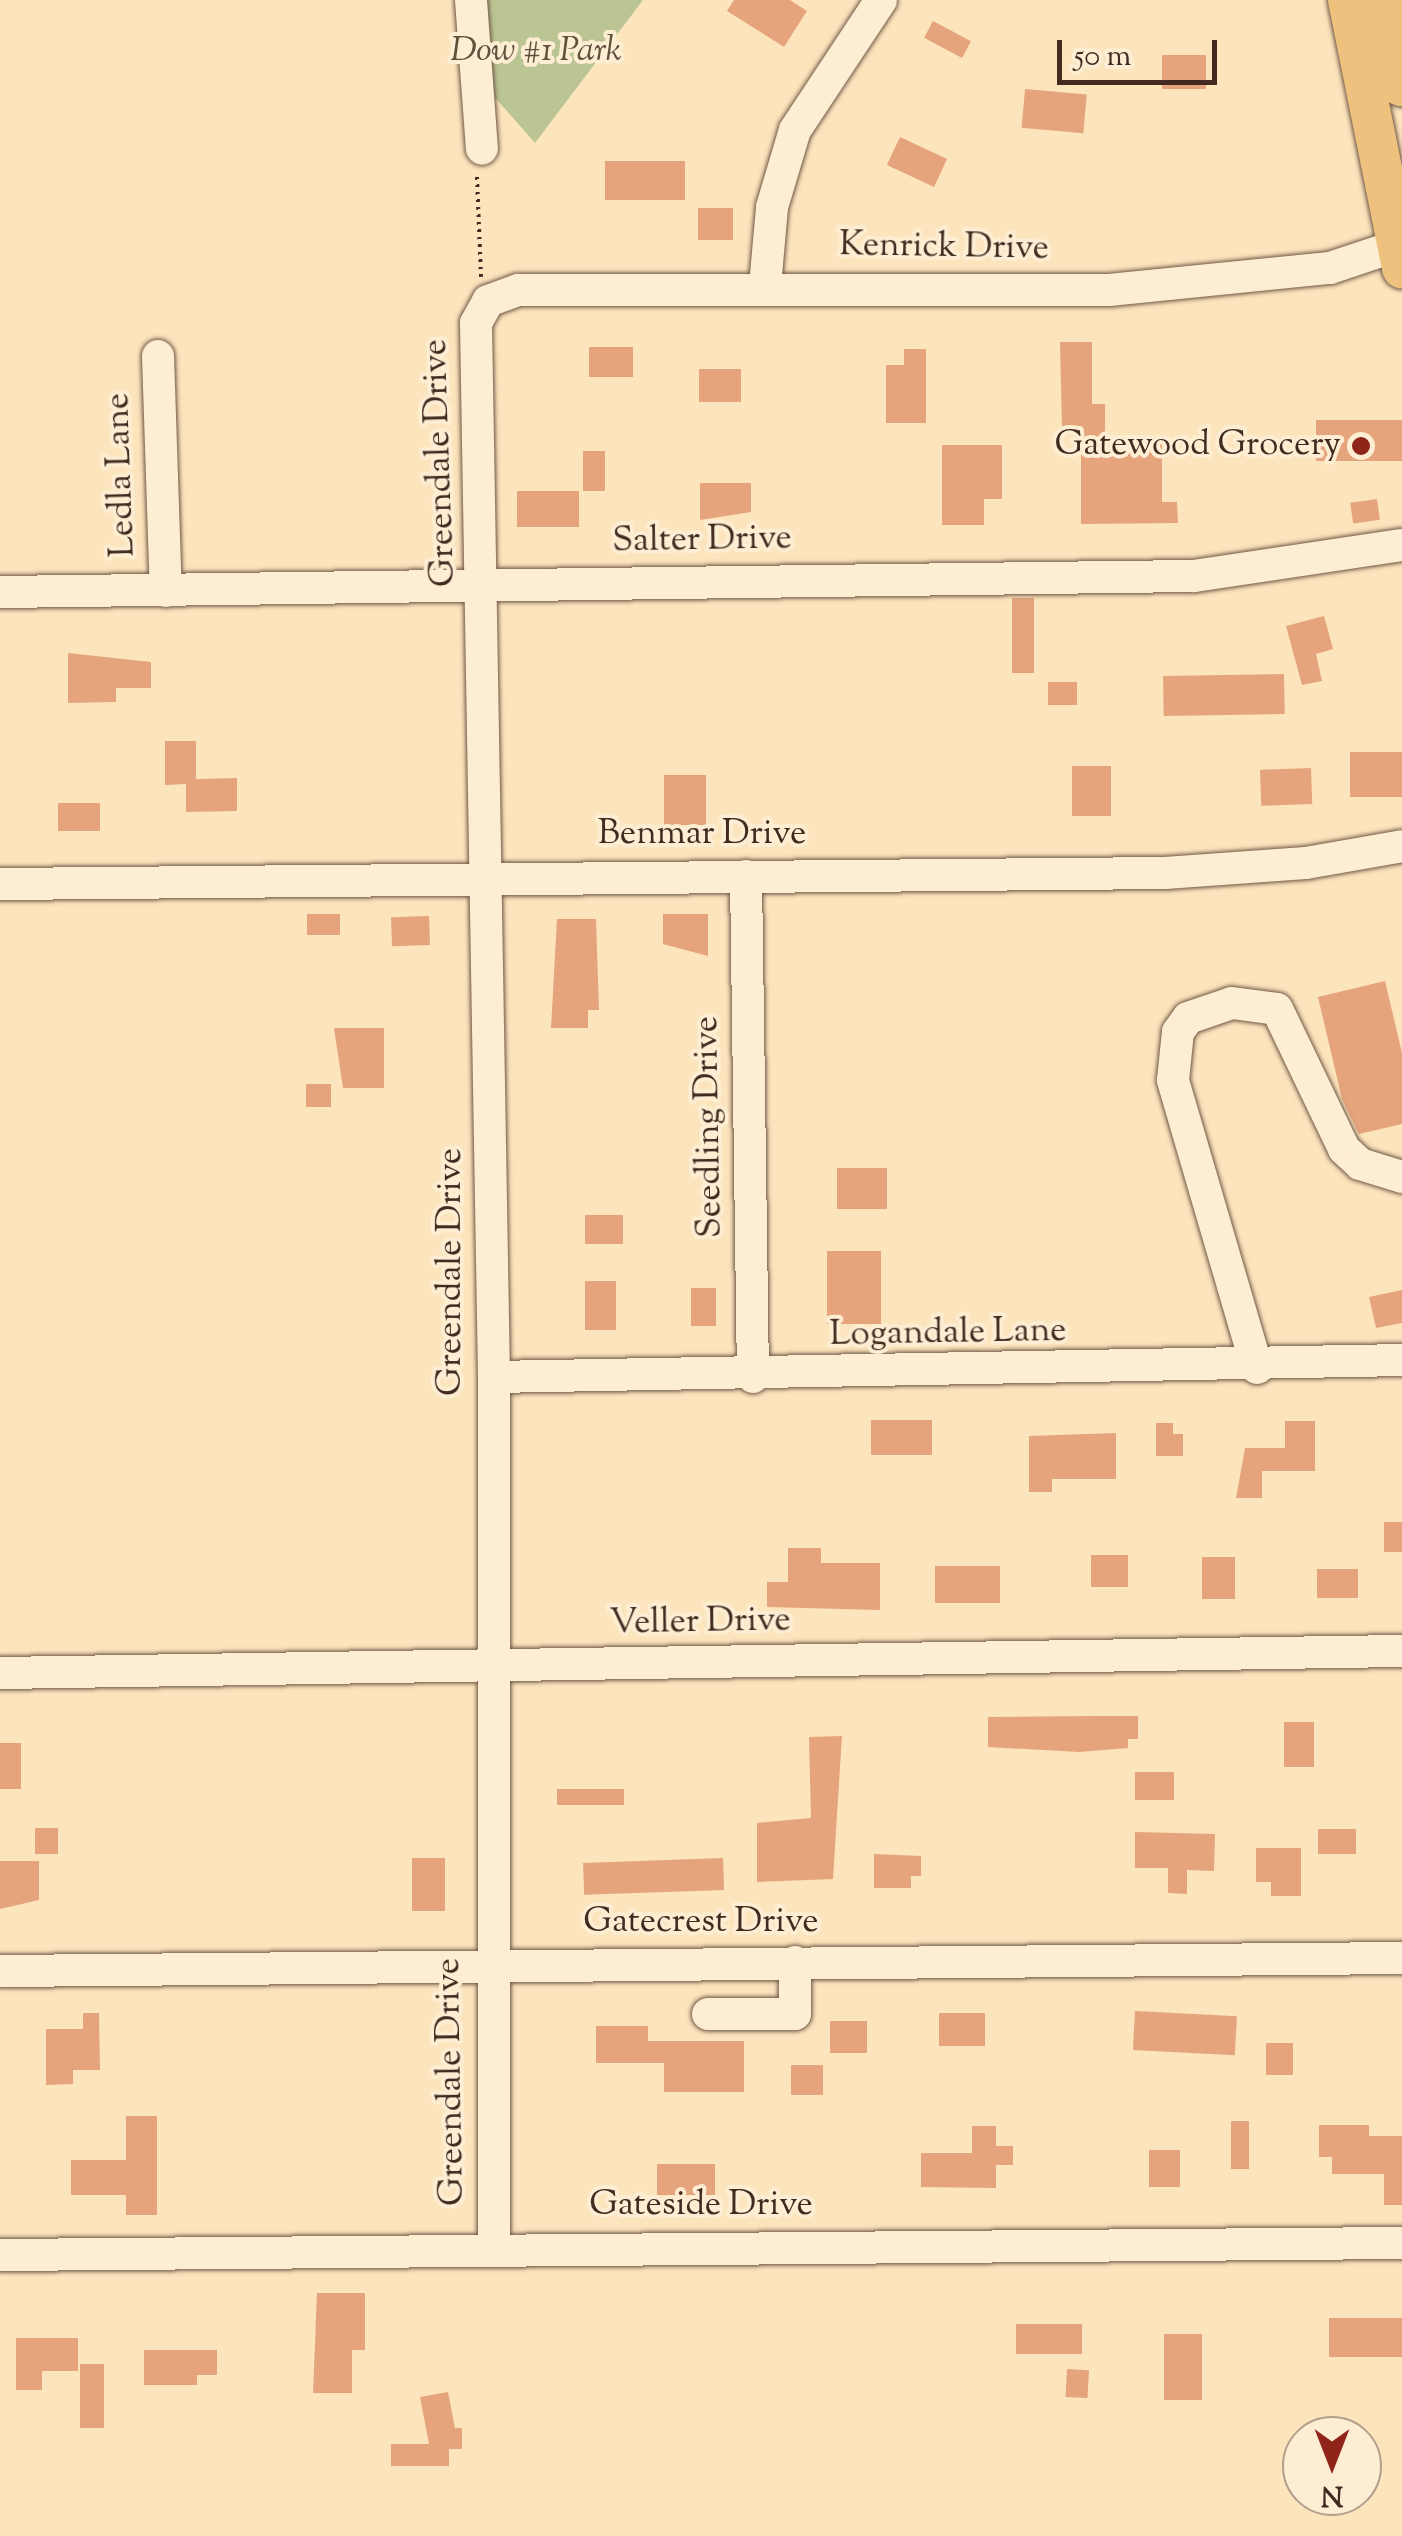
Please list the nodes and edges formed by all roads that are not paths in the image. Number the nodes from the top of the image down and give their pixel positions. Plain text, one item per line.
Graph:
1 (471, 0) edge
2 (881, 0) edge
3 (1348, 0) edge
4 (1387, 0) edge
5 (1402, 39) edge
6 (1402, 82) edge
7 (482, 150) road end
8 (1399, 257) edge
9 (765, 286) junction
10 (488, 300) joint
11 (158, 356) dead end
12 (1402, 546) edge
13 (485, 583) junction
14 (166, 590) junction
15 (0, 592) edge
16 (1402, 846) edge
17 (489, 874) junction
18 (746, 876) junction
19 (0, 884) edge
20 (1402, 1177) edge
21 (1402, 1360) edge
22 (1257, 1368) junction
23 (494, 1377) junction
24 (753, 1377) junction
25 (1402, 1650) edge
26 (488, 1666) junction
27 (0, 1674) edge
28 (1402, 1958) edge
29 (795, 1962) junction
30 (491, 1964) junction
31 (0, 1971) edge
32 (708, 2014) dead end
33 (1402, 2243) edge
34 (494, 2246) junction
35 (0, 2255) edge

1 - 7 street
2 - 9 street
3 - 8 main road
4 - 5 highway
4 - 6 highway
8 - 9 street, Kenrick Drive
9 - 10 street, Kenrick Drive
10 - 13 street, Greendale Drive
11 - 14 street, Ledla Lane
12 - 13 street, Salter Drive
13 - 14 street, Salter Drive
13 - 17 street, Greendale Drive
14 - 15 street, Salter Drive
16 - 18 street, Benmar Drive
17 - 18 street, Benmar Drive
17 - 19 street, Benmar Drive
17 - 23 street, Greendale Drive
18 - 24 street, Seedling Drive
20 - 22 street
21 - 22 street, Logandale Lane
22 - 24 street, Logandale Lane
23 - 24 street, Logandale Lane
23 - 26 street, Greendale Drive
25 - 26 street, Veller Drive
26 - 27 street, Veller Drive
26 - 30 street, Greendale Drive
28 - 29 street, Gatecrest Drive
29 - 30 street, Gatecrest Drive
29 - 32 street
30 - 31 street, Gatecrest Drive
30 - 34 street, Greendale Drive
33 - 34 street, Gateside Drive
34 - 35 street, Gateside Drive

